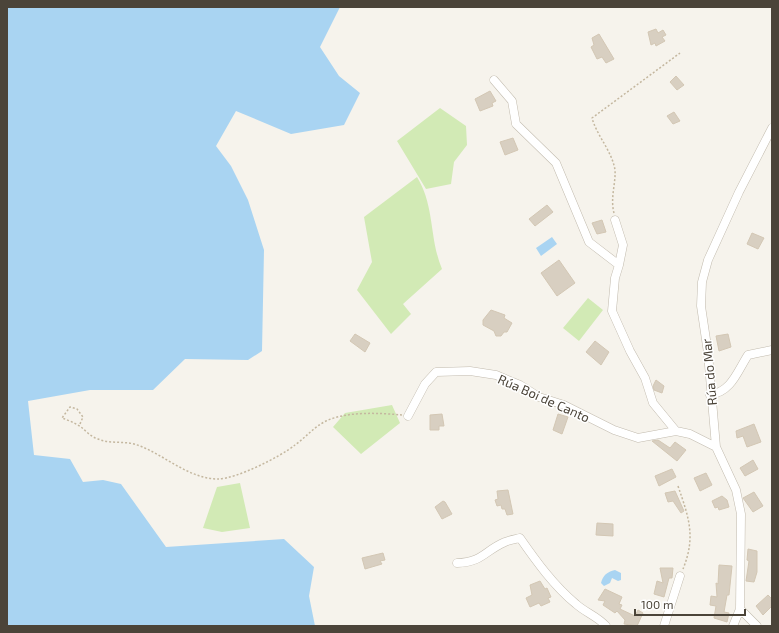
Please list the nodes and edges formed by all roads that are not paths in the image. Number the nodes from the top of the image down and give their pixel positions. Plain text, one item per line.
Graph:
1 (494, 80) dead end
2 (772, 128) edge
3 (615, 220) road end
4 (619, 265) junction
5 (772, 350) edge
6 (710, 395) junction
7 (408, 416) road end
8 (676, 431) junction
9 (716, 447) junction
10 (457, 563) dead end
11 (680, 576) road end
12 (740, 609) junction
13 (606, 626) edge
14 (664, 626) edge
15 (733, 626) edge
16 (758, 626) edge

1 - 4 street
2 - 6 street, Rúa do Mar
3 - 4 street
4 - 8 street
5 - 6 street
6 - 9 street, Rúa do Mar
7 - 8 street, Rúa Boi de Canto
8 - 9 street
9 - 12 street, Rúa do Mar
10 - 13 street
11 - 14 street
12 - 15 street, Rúa do Mar
12 - 16 street

